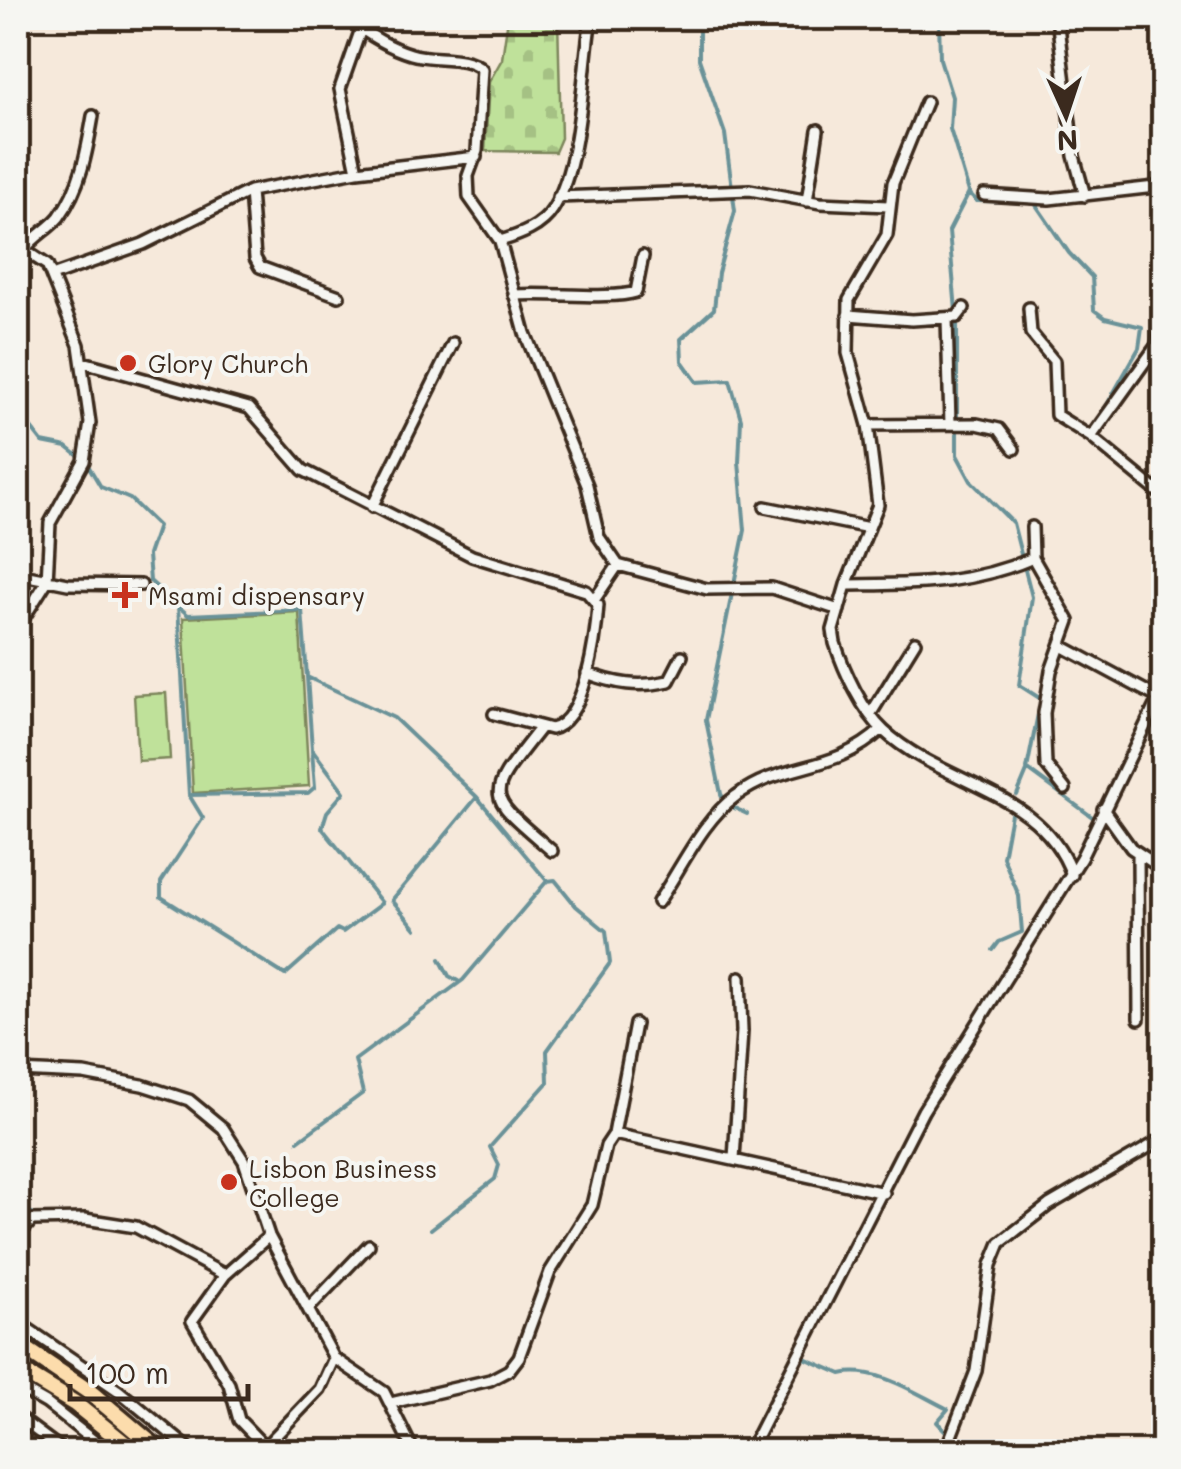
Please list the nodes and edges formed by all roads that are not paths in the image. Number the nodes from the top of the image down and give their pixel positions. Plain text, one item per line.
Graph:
1 (347, 18) edge
2 (591, 18) edge
3 (1058, 18) edge
4 (361, 29) junction
5 (926, 102) dead end
6 (93, 116) dead end
7 (818, 130) dead end
8 (476, 157) junction
9 (356, 171) junction
10 (1164, 186) edge
11 (250, 191) junction
12 (984, 194) dead end
13 (1086, 196) junction
14 (558, 197) junction
15 (807, 202) junction
16 (888, 206) junction
17 (18, 232) edge
18 (500, 241) junction
19 (24, 250) junction
20 (643, 256) dead end
21 (52, 276) junction
22 (514, 295) junction
23 (339, 296) dead end
24 (964, 308) dead end
25 (1029, 308) dead end
26 (1164, 309) edge
27 (848, 315) junction
28 (947, 318) junction
29 (454, 343) dead end
30 (84, 362) junction
31 (950, 424) junction
32 (868, 425) junction
33 (1091, 436) junction
34 (1014, 448) dead end
35 (1164, 496) edge
36 (372, 507) junction
37 (765, 508) dead end
38 (1032, 527) dead end
39 (869, 528) junction
40 (1033, 558) junction
41 (618, 565) junction
42 (18, 574) edge
43 (46, 581) junction
44 (141, 585) dead end
45 (846, 586) junction
46 (595, 599) junction
47 (840, 610) junction
48 (18, 627) edge
49 (915, 642) dead end
50 (1062, 646) junction
51 (682, 656) dead end
52 (587, 673) junction
53 (1164, 687) edge
54 (1158, 698) junction
55 (494, 714) dead end
56 (870, 715) junction
57 (541, 728) junction
58 (882, 729) junction
59 (1065, 789) dead end
60 (1103, 809) junction
61 (552, 851) dead end
62 (1138, 854) junction
63 (1164, 870) edge
64 (1072, 874) junction
65 (658, 902) dead end
66 (740, 977) dead end
67 (1139, 1019) dead end
68 (635, 1024) dead end
69 (18, 1071) edge
70 (614, 1134) junction
71 (1164, 1138) edge
72 (734, 1159) junction
73 (884, 1193) junction
74 (18, 1236) edge
75 (269, 1236) junction
76 (368, 1245) dead end
77 (225, 1275) junction
78 (309, 1308) junction
79 (18, 1322) edge
80 (18, 1344) edge
81 (334, 1358) junction
82 (18, 1370) edge
83 (18, 1386) edge
84 (391, 1403) junction
85 (18, 1417) edge
86 (262, 1449) edge
87 (65, 1452) edge
88 (108, 1452) edge
89 (135, 1452) edge
90 (162, 1452) edge
91 (193, 1452) edge
92 (414, 1452) edge
93 (749, 1452) edge
94 (944, 1452) edge

1 - 4 street
2 - 14 street
3 - 13 street
4 - 8 street
4 - 9 street
5 - 16 street
6 - 19 street
7 - 15 street
8 - 9 street
8 - 18 street
9 - 11 street
10 - 13 street
11 - 21 street
11 - 23 street
12 - 13 street
14 - 15 street
14 - 18 street
15 - 16 street
16 - 27 street
17 - 19 street
18 - 22 street
19 - 21 street
20 - 22 street
21 - 30 street
22 - 41 street
24 - 28 street
25 - 33 street
26 - 33 street
27 - 28 street
27 - 32 street
28 - 31 street
29 - 36 street
30 - 36 street
30 - 43 street
31 - 32 street
31 - 34 street
32 - 39 street
33 - 35 street
36 - 46 street
37 - 39 street
38 - 40 street
39 - 45 street
40 - 45 street
40 - 50 street
41 - 46 street
41 - 47 street
42 - 43 street
43 - 44 street
43 - 48 street
45 - 47 street
46 - 52 street
47 - 56 street
49 - 56 street
50 - 54 street
50 - 59 street
51 - 52 street
52 - 57 street
53 - 54 street
54 - 60 street
55 - 57 street
56 - 58 street
57 - 61 street
58 - 64 street
58 - 65 street
60 - 62 street
60 - 64 street
62 - 63 street
62 - 67 street
64 - 73 street
66 - 72 street
68 - 70 street
69 - 75 street
70 - 72 street
70 - 84 street
71 - 94 street
72 - 73 street
73 - 93 street
74 - 77 street
75 - 77 street
75 - 78 street
76 - 78 street
77 - 86 street
78 - 81 street
79 - 91 street
80 - 90 main road
81 - 84 street
81 - 86 street
82 - 89 main road
83 - 88 street
84 - 92 street
85 - 87 street

